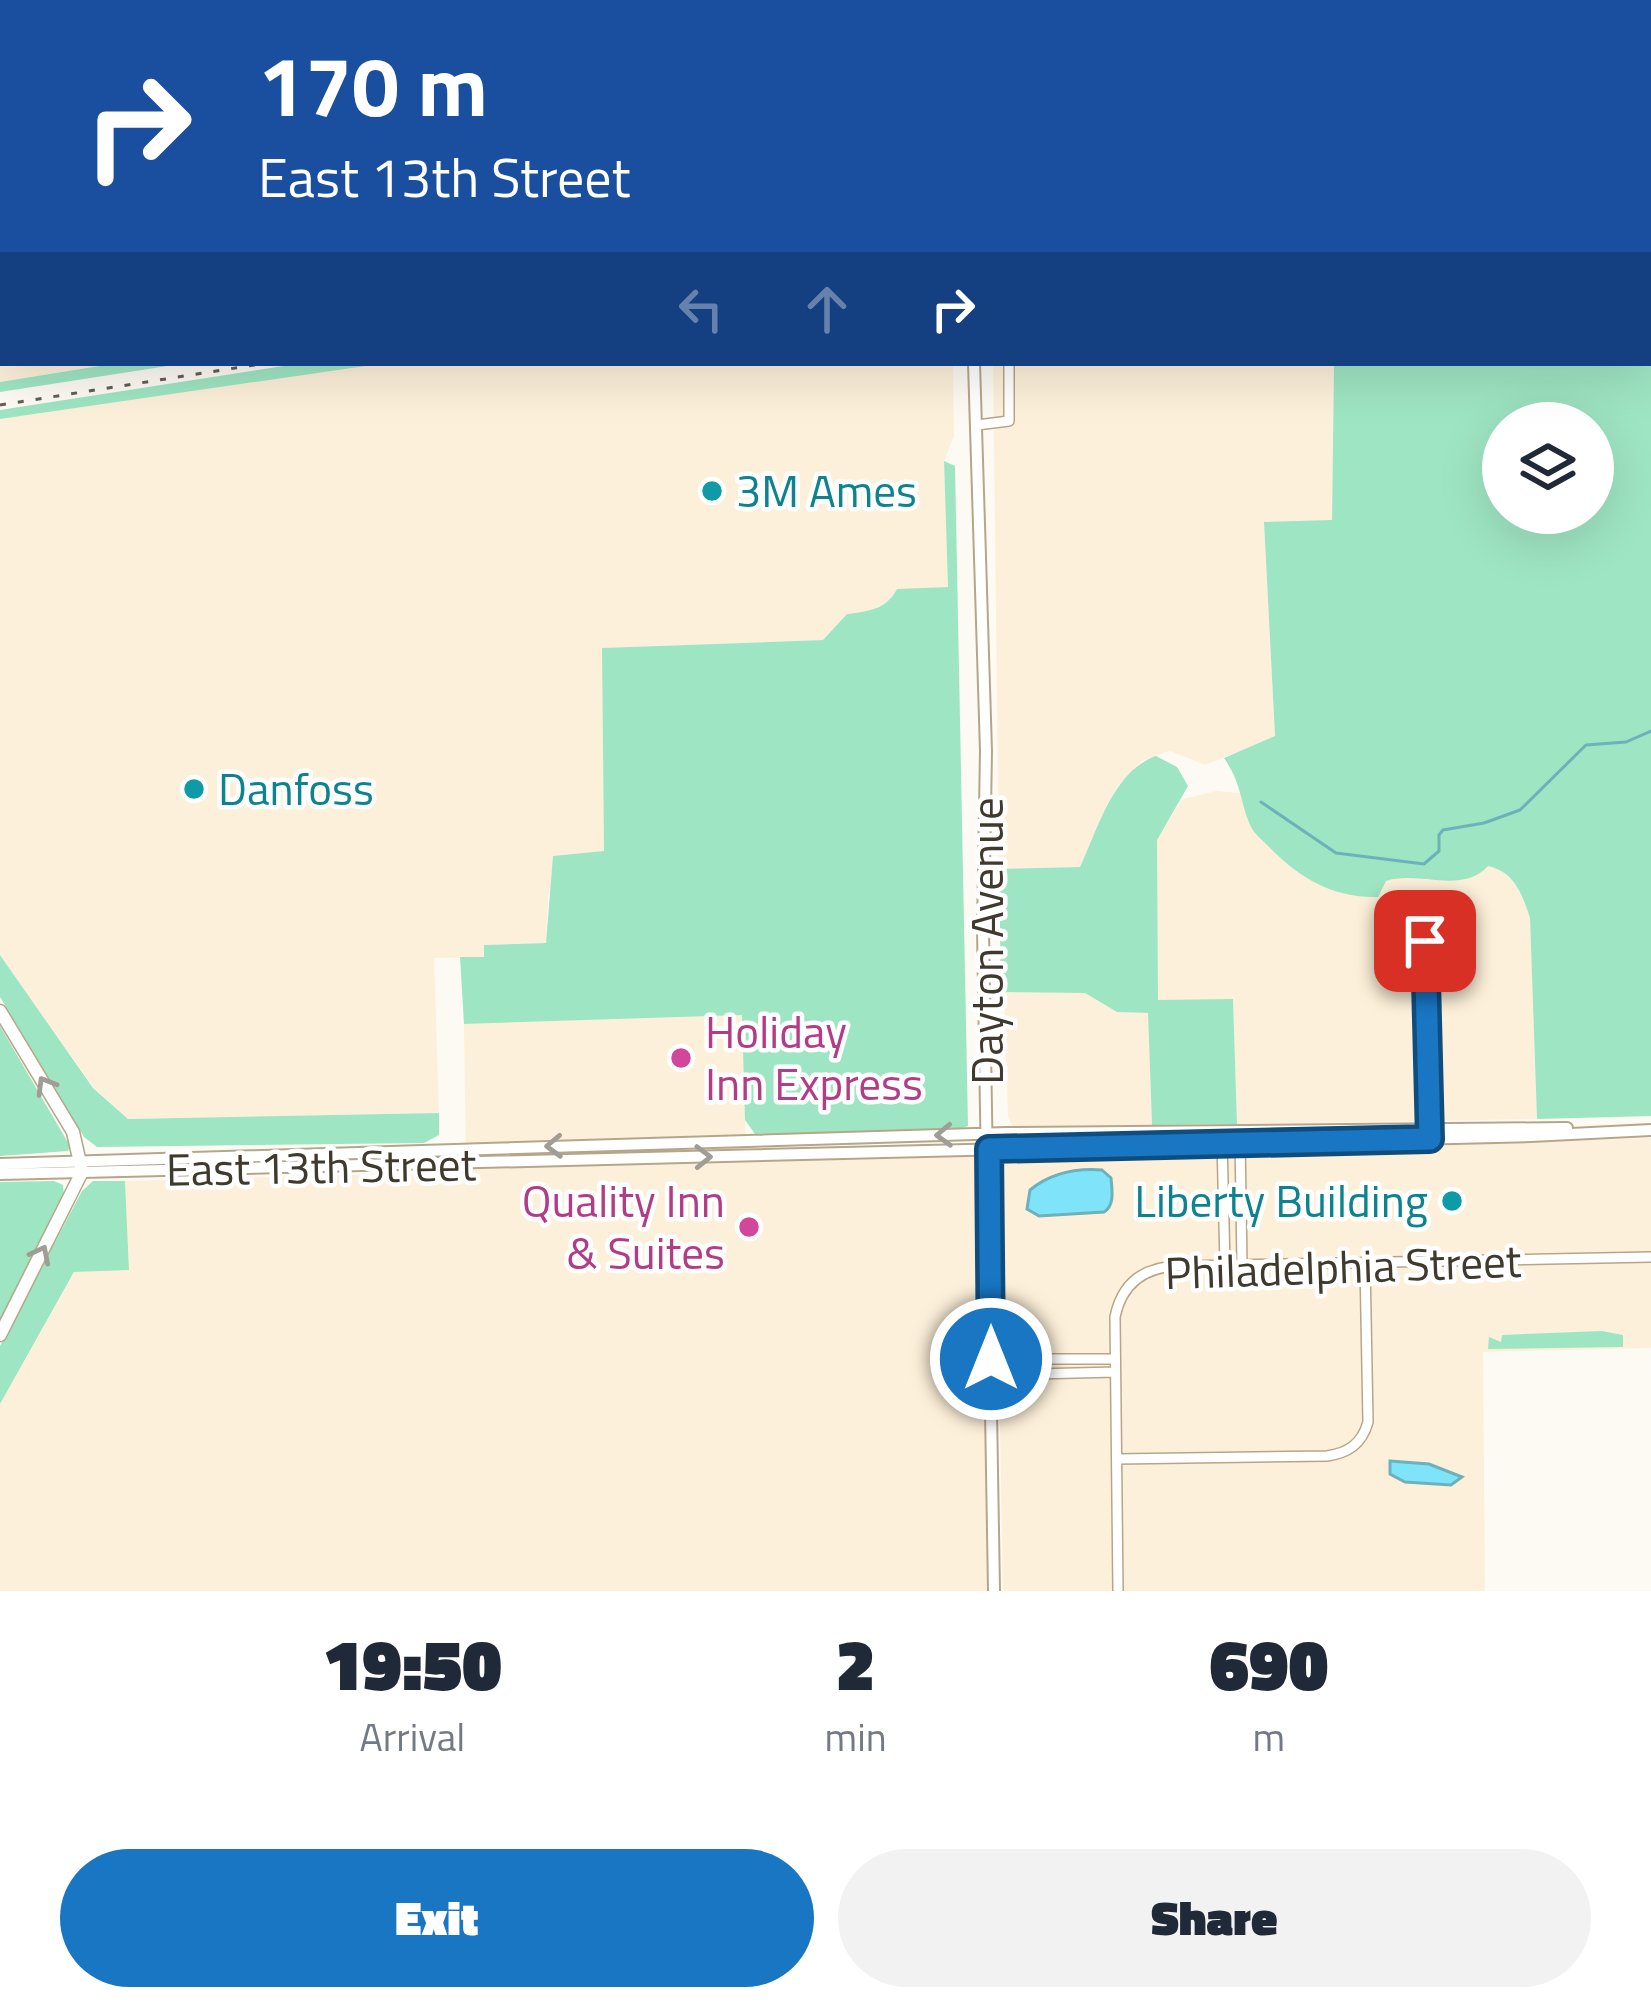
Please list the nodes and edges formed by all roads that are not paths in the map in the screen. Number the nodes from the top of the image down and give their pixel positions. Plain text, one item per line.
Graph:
1 (974, 366) edge
2 (1009, 366) edge
3 (976, 425) junction
4 (1425, 941) dead end
5 (0, 1011) edge
6 (1222, 1129) junction
7 (1239, 1129) junction
8 (1650, 1130) edge
9 (1430, 1133) junction
10 (988, 1134) junction
11 (1240, 1143) junction
12 (1222, 1144) junction
13 (989, 1149) junction
14 (0, 1164) edge
15 (82, 1166) junction
16 (0, 1174) edge
17 (1651, 1257) edge
18 (1365, 1263) junction
19 (1225, 1265) junction
20 (1242, 1265) junction
21 (0, 1335) edge
22 (991, 1359) junction
23 (1115, 1359) junction
24 (1115, 1372) junction
25 (991, 1375) junction
26 (1117, 1459) junction
27 (994, 1591) edge
28 (1118, 1591) edge

1 - 3 main road, Dayton Avenue
2 - 3 street
3 - 10 main road, Dayton Avenue
4 - 9 street
15 -> 5 highway
6 - 7 main road, East 13th Street
6 - 10 main road, East 13th Street
6 - 12 street
7 - 9 main road, East 13th Street
7 - 11 street
8 - 9 main road, East 13th Street
9 - 11 main road, East 13th Street
10 - 13 main road, Dayton Avenue
10 -> 15 main road, East 13th Street
11 - 12 main road, East 13th Street
11 - 20 street
12 - 13 main road, East 13th Street
12 - 19 street
15 -> 13 main road, East 13th Street
13 - 22 main road, Dayton Avenue
14 - 15 main road, East 13th Street
15 - 16 main road, East 13th Street
21 -> 15 highway
17 - 18 street, Philadelphia Street
18 - 20 street, Philadelphia Street
18 - 26 street
19 - 20 street, Philadelphia Street
19 - 23 street, Philadelphia Street
22 - 23 street
22 - 25 main road, Dayton Avenue
23 - 24 street, Philadelphia Street
24 - 25 street
24 - 26 street, Philadelphia Street
25 - 27 main road, Dayton Avenue
26 - 28 street, Philadelphia Street

